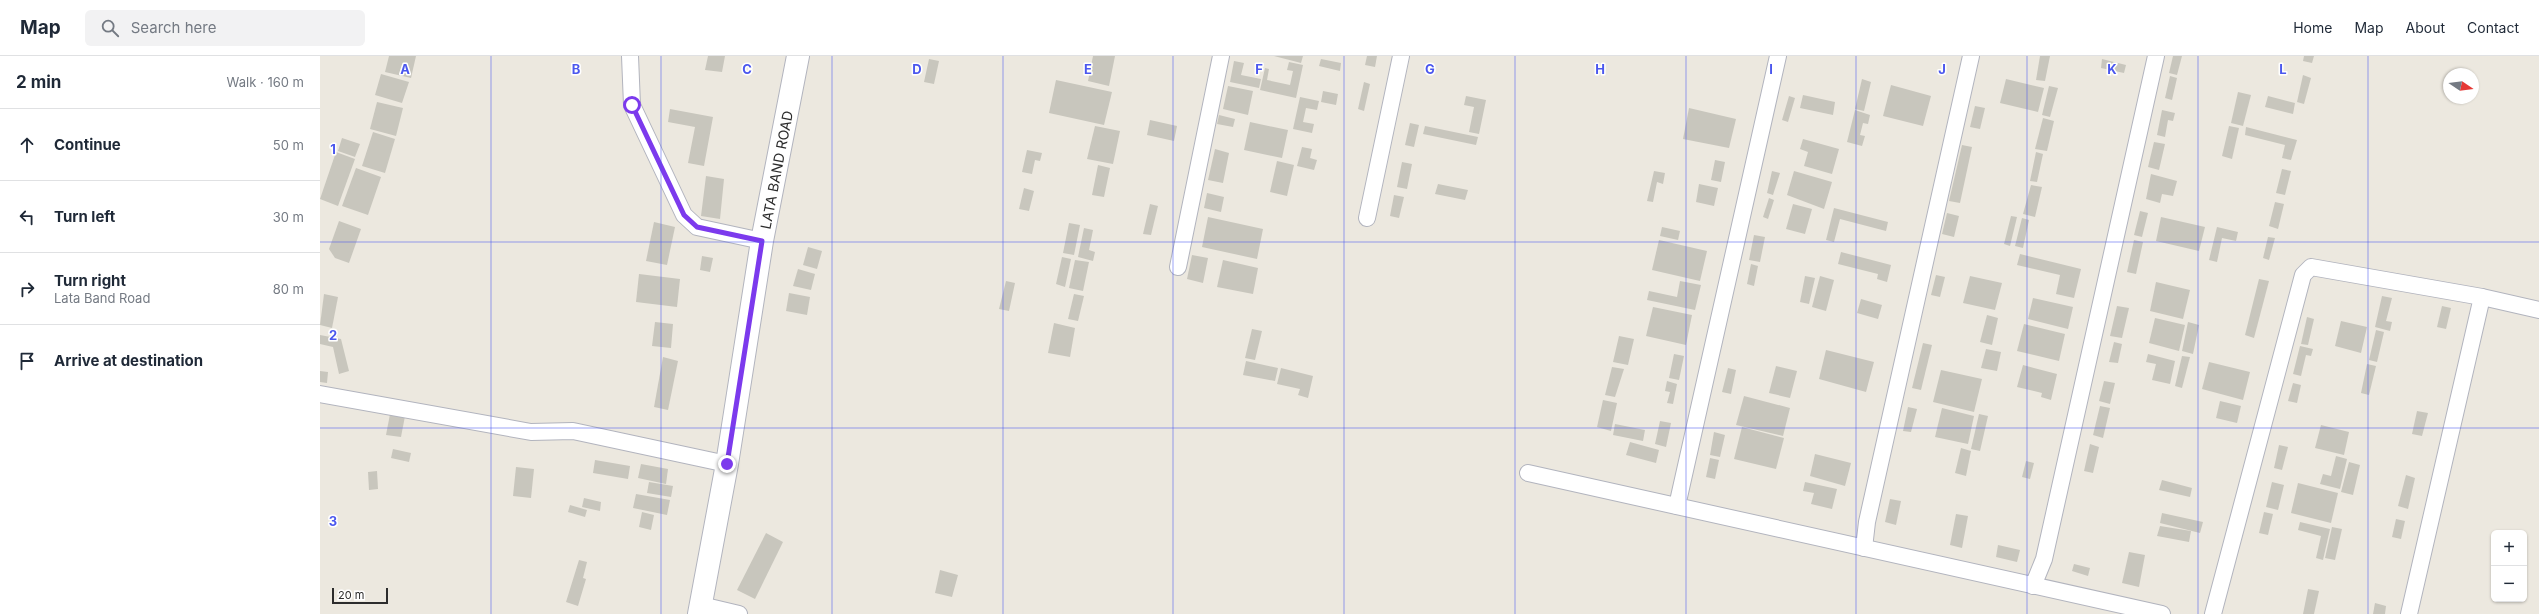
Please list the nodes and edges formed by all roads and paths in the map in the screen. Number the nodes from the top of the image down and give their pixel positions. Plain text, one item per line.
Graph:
1 (630, 56) edge
2 (798, 56) edge
3 (1221, 56) edge
4 (1401, 56) edge
5 (1778, 56) edge
6 (1971, 56) edge
7 (2156, 56) edge
8 (1367, 218) dead end
9 (762, 241) junction
10 (1178, 267) dead end
11 (2482, 297) junction
12 (2539, 310) edge
13 (320, 394) edge
14 (727, 464) junction
15 (1528, 473) dead end
16 (1677, 506) junction
17 (1864, 548) junction
18 (2033, 586) junction
19 (700, 610) edge
20 (739, 614) edge
21 (2162, 614) edge
22 (2213, 614) edge
23 (2409, 614) edge

1 - 9 street
2 - 9 main road, LATA BAND ROAD
3 - 10 street
4 - 8 street
5 - 16 street
6 - 17 street
7 - 18 street
9 - 14 main road, LATA BAND ROAD
11 - 12 street
11 - 22 street
11 - 23 street
13 - 14 street
14 - 19 main road, LATA BAND ROAD
15 - 16 street
16 - 17 street
17 - 18 street
18 - 21 street
19 - 20 street

